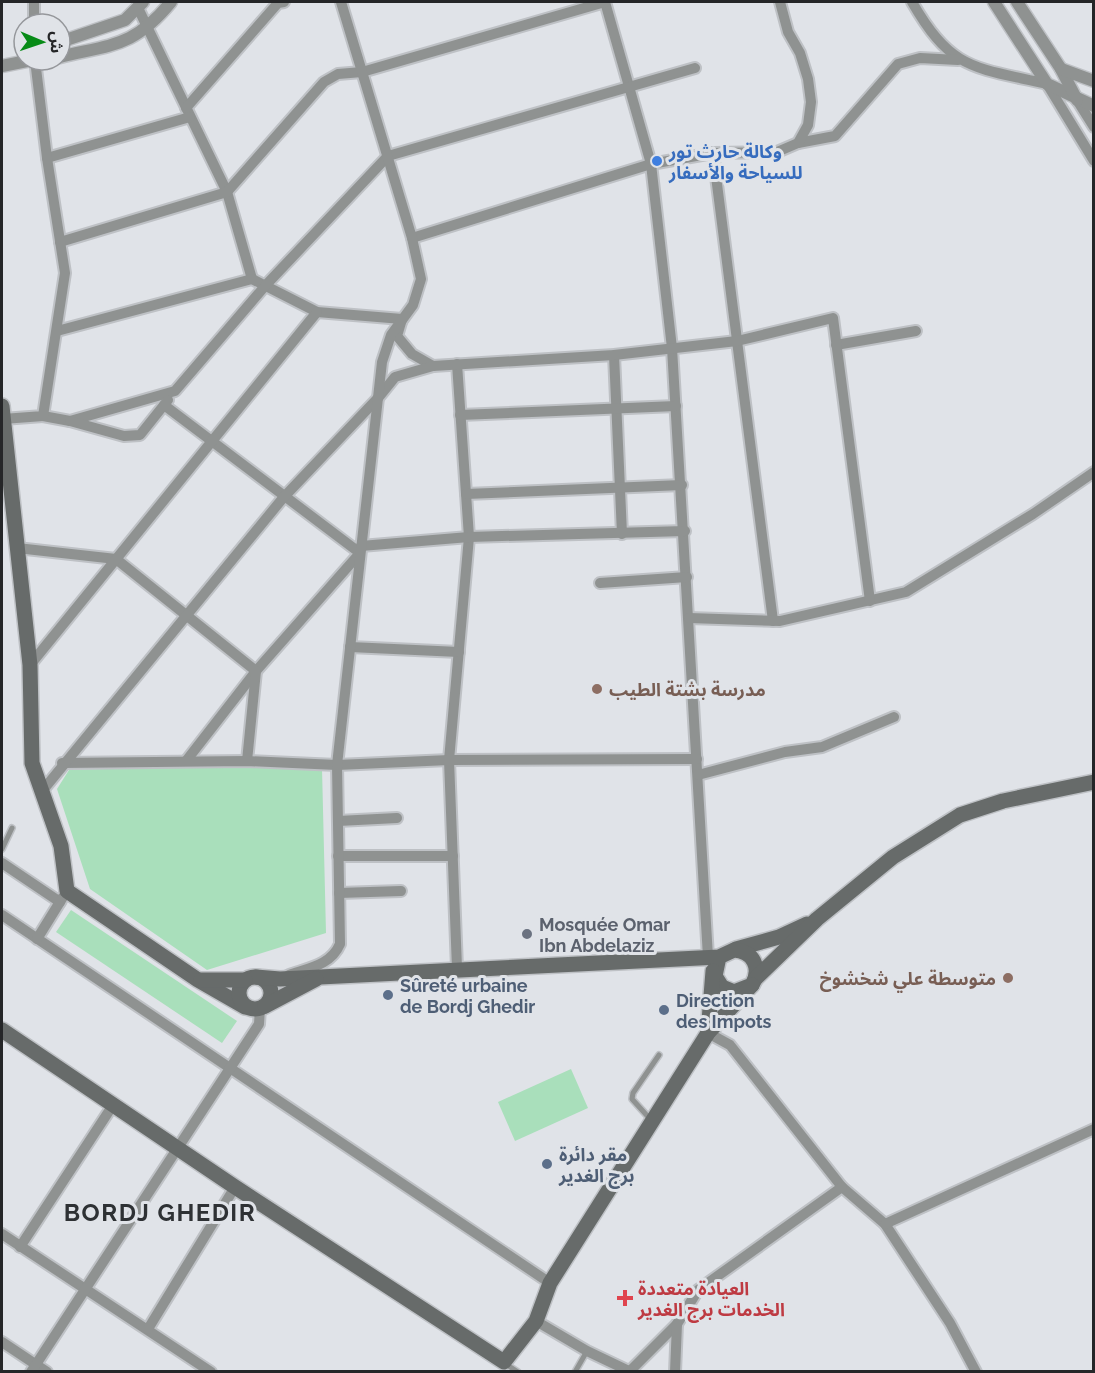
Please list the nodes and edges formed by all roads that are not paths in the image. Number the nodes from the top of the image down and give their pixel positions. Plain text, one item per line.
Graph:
1 (171, 2) edge
2 (284, 2) edge
3 (341, 2) edge
4 (605, 2) edge
5 (780, 2) edge
6 (912, 2) edge
7 (994, 2) edge
8 (1017, 2) edge
9 (141, 5) edge
10 (147, 29) junction
11 (72, 38) edge
12 (72, 54) edge
13 (958, 60) junction
14 (695, 69) dead end
15 (1061, 69) junction
16 (35, 72) edge
17 (362, 72) junction
18 (1094, 81) edge
19 (1047, 84) junction
20 (627, 88) junction
21 (1077, 100) junction
22 (1094, 106) edge
23 (188, 113) junction
24 (1094, 127) edge
25 (798, 143) junction
26 (713, 153) junction
27 (388, 156) junction
28 (46, 158) junction
29 (1094, 161) edge
30 (651, 164) junction
31 (227, 192) junction
32 (412, 238) junction
33 (60, 242) junction
34 (252, 279) junction
35 (265, 286) junction
36 (317, 312) junction
37 (402, 319) junction
38 (57, 331) junction
39 (916, 331) dead end
40 (737, 341) junction
41 (836, 345) junction
42 (672, 348) junction
43 (614, 355) junction
44 (457, 364) junction
45 (433, 366) junction
46 (175, 391) junction
47 (378, 398) junction
48 (164, 405) junction
49 (676, 406) junction
50 (616, 409) junction
51 (2, 412) edge
52 (460, 415) junction
53 (43, 416) junction
54 (70, 421) junction
55 (211, 441) junction
56 (1094, 472) edge
57 (682, 485) junction
58 (620, 488) junction
59 (466, 494) junction
60 (283, 498) junction
61 (685, 531) junction
62 (622, 534) junction
63 (469, 537) junction
64 (17, 548) junction
65 (360, 549) junction
66 (116, 559) junction
67 (687, 577) junction
68 (600, 583) dead end
69 (870, 601) junction
70 (186, 615) junction
71 (689, 618) junction
72 (773, 621) junction
73 (350, 647) junction
74 (459, 652) junction
75 (30, 665) junction
76 (256, 671) junction
77 (894, 717) dead end
78 (697, 759) junction
79 (449, 760) junction
80 (186, 761) junction
81 (247, 761) junction
82 (62, 763) junction
83 (337, 765) junction
84 (698, 775) junction
85 (1094, 782) edge
86 (43, 790) junction
87 (397, 818) dead end
88 (338, 821) junction
89 (12, 828) dead end
90 (2, 849) edge
91 (338, 856) junction
92 (453, 856) junction
93 (2, 863) edge
94 (401, 891) dead end
95 (339, 893) junction
96 (63, 897) junction
97 (2, 915) edge
98 (818, 919) junction
99 (37, 939) junction
100 (734, 950) junction
101 (714, 961) junction
102 (457, 968) junction
103 (327, 975) junction
104 (250, 978) junction
105 (280, 979) junction
106 (198, 980) junction
107 (753, 982) junction
108 (257, 1007) junction
109 (2, 1030) edge
110 (708, 1033) junction
111 (659, 1055) dead end
112 (230, 1069) junction
113 (113, 1105) junction
114 (652, 1121) junction
115 (1094, 1129) edge
116 (178, 1148) junction
117 (235, 1187) junction
118 (842, 1187) junction
119 (885, 1224) junction
120 (2, 1234) edge
121 (20, 1247) junction
122 (550, 1283) junction
123 (85, 1290) junction
124 (536, 1321) junction
125 (677, 1324) junction
126 (148, 1329) junction
127 (2, 1342) edge
128 (587, 1351) junction
129 (501, 1367) edge
130 (34, 1368) edge
131 (47, 1371) edge
132 (211, 1371) edge
133 (518, 1371) edge
134 (575, 1371) edge
135 (630, 1371) edge
136 (675, 1371) edge
137 (975, 1371) edge

1 - 10 street
2 - 23 street
3 - 17 street
4 - 17 street
4 - 20 street
5 - 25 street
6 - 13 street
7 - 19 street
8 - 15 street
9 - 10 street
9 - 11 street
10 - 12 street
10 - 23 street
13 - 19 street
13 - 25 street
14 - 20 street
15 - 18 street
15 - 21 street
16 - 28 street
17 - 27 street
17 - 31 street
19 - 21 street
19 - 29 street
20 - 27 street
20 - 30 street
21 - 22 street
21 - 24 street
23 - 28 street
23 - 31 street
25 - 26 street
26 - 30 street
26 - 40 street
27 - 32 street
27 - 35 street
28 - 33 street
30 - 32 street
30 - 42 street
31 - 33 street
31 - 34 street
32 - 37 street
33 - 38 street
34 - 35 street
34 - 38 street
35 - 36 street
35 - 46 street
36 - 37 street
36 - 55 street
37 - 45 street
37 - 47 street
38 - 53 street
39 - 41 street
40 - 41 street
40 - 42 street
40 - 72 street
41 - 69 street
42 - 43 street
42 - 49 street
43 - 44 street
43 - 50 street
44 - 45 street
44 - 52 street
45 - 47 street
46 - 48 street
46 - 54 street
47 - 60 street
47 - 65 street
48 - 54 street
48 - 55 street
49 - 50 street
49 - 57 street
50 - 52 street
50 - 58 street
51 - 53 street
51 - 64 main road
52 - 59 street
53 - 54 street
55 - 60 street
55 - 66 street
56 - 69 street
57 - 58 street
57 - 61 street
58 - 59 street
58 - 62 street
59 - 63 street
60 - 65 street
60 - 70 street
61 - 62 street
61 - 67 street
62 - 63 street
63 - 65 street
63 - 74 street
64 - 66 street
64 - 75 main road
65 - 73 street
65 - 76 street
66 - 70 street
66 - 75 street
67 - 68 street
67 - 71 street
69 - 72 street
70 - 76 street
70 - 82 street
71 - 72 street
71 - 78 street
73 - 74 street
73 - 83 street
74 - 79 street
75 - 86 main road
76 - 80 street
76 - 81 street
77 - 84 street
78 - 79 street
78 - 84 street
79 - 83 street
79 - 92 street
80 - 81 street
80 - 82 street
81 - 83 street
82 - 86 street
83 - 88 street
84 - 101 street
85 - 98 main road
86 - 96 main road
87 - 88 street
88 - 91 street
89 - 90 lane
91 - 92 street
91 - 95 street
92 - 102 street
93 - 96 street
94 - 95 street
95 - 105 street
96 - 99 street
96 - 106 main road
97 - 99 street
98 - 100 main road
98 - 107 main road
99 - 112 street
100 - 101 main road
100 - 107 main road
101 - 102 main road
101 - 107 main road
101 - 110 main road
102 - 103 main road
103 - 105 main road
103 - 108 main road
104 - 105 main road
104 - 106 main road
104 - 108 main road
104 - 108 main road
106 - 108 main road
107 - 110 main road
108 - 112 street
109 - 113 main road
110 - 114 main road
110 - 118 street
111 - 114 lane
112 - 116 street
112 - 122 street
113 - 116 main road
113 - 121 street
114 - 122 main road
115 - 119 street
116 - 117 main road
116 - 123 street
117 - 126 street
117 - 129 main road
118 - 119 street
118 - 125 street
119 - 137 street
120 - 121 street
121 - 123 street
122 - 124 main road
123 - 126 street
123 - 130 street
124 - 128 street
124 - 129 main road
125 - 135 street
125 - 136 street
126 - 132 street
127 - 130 street
128 - 134 lane
128 - 135 street
129 - 133 lane
130 - 131 street

